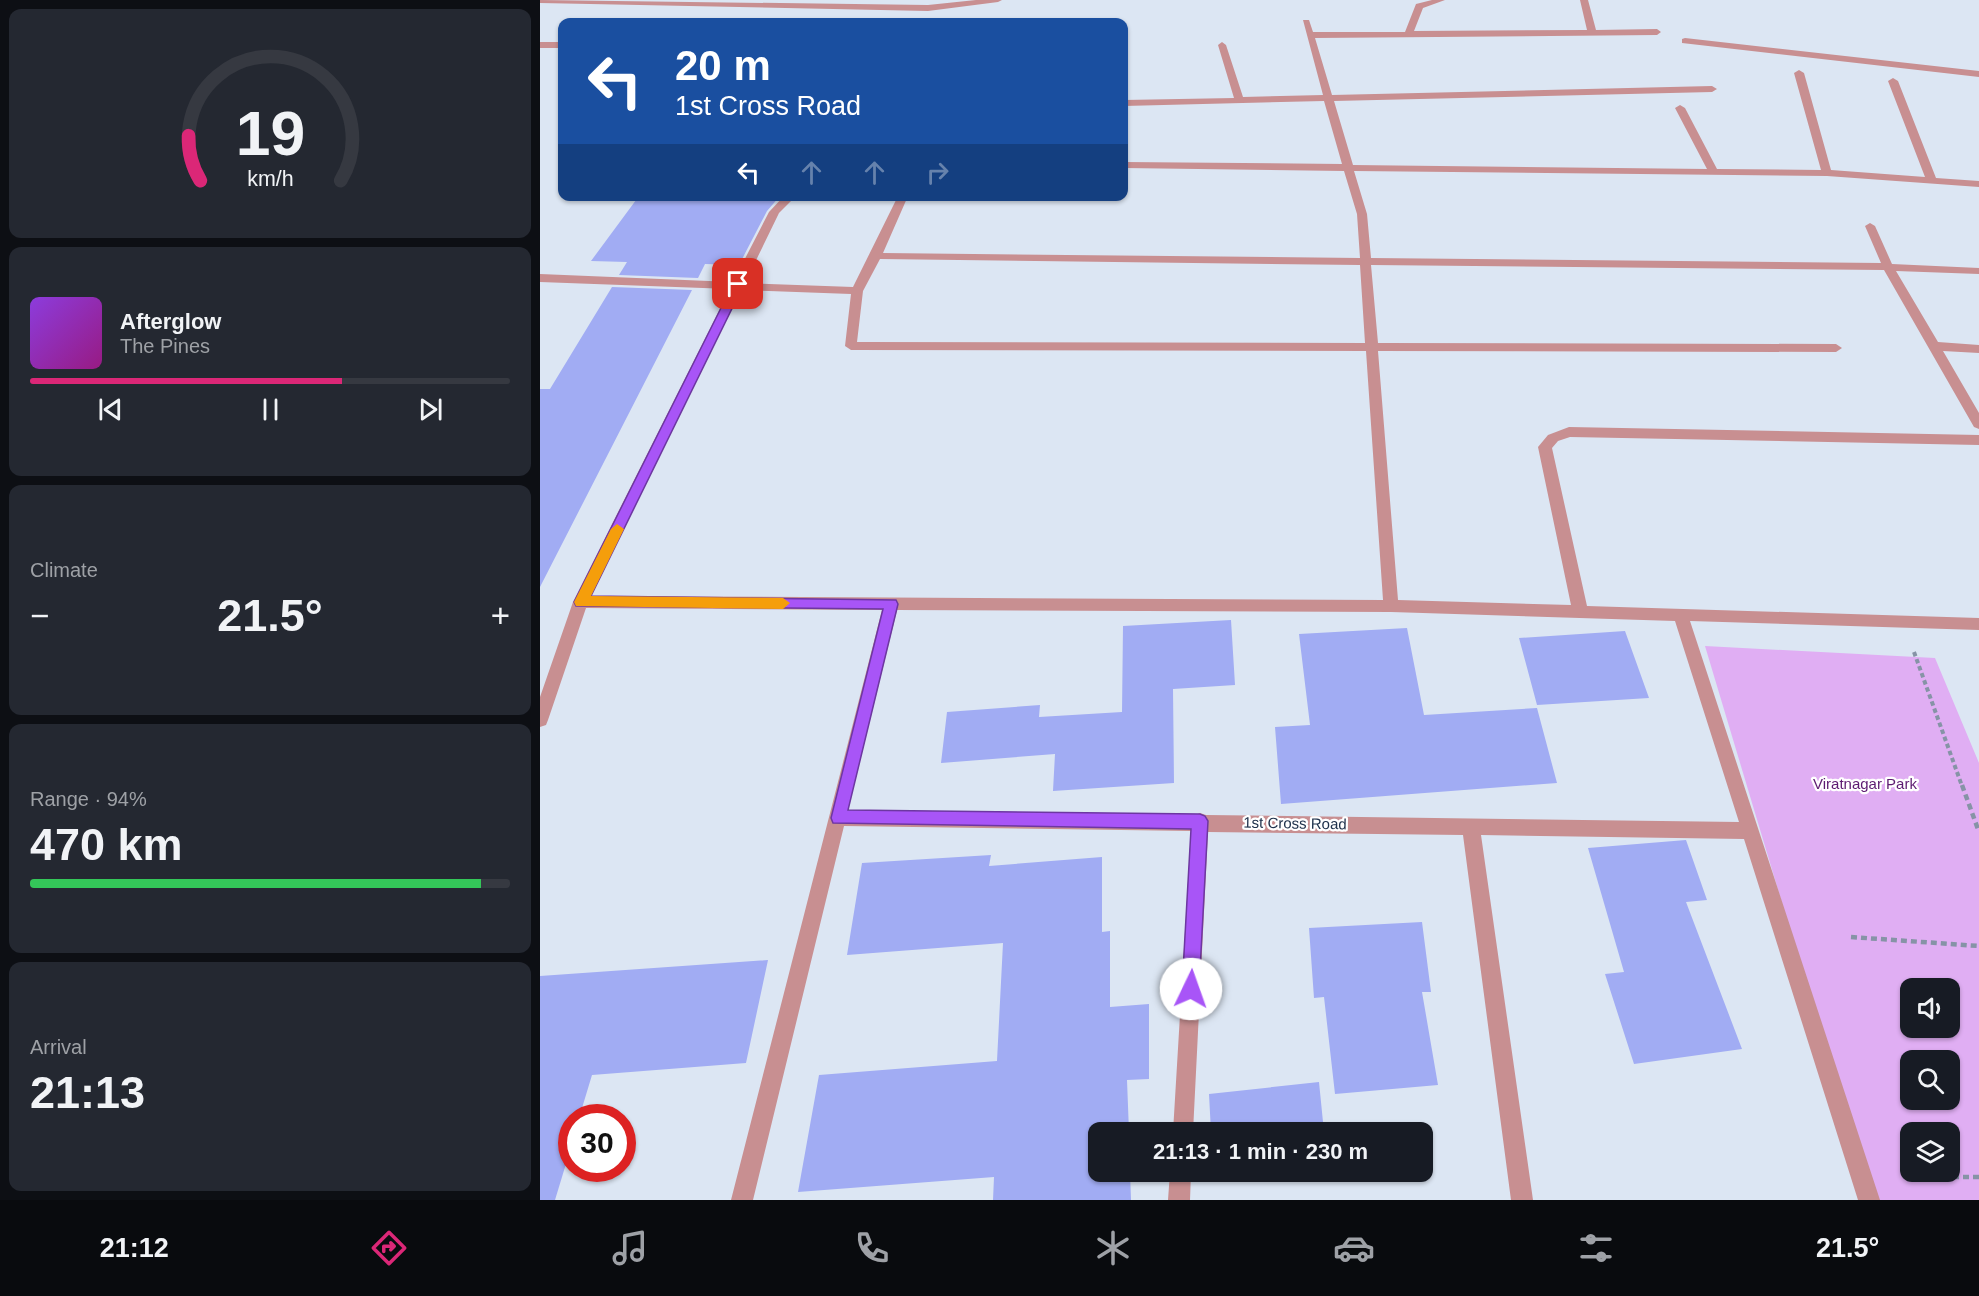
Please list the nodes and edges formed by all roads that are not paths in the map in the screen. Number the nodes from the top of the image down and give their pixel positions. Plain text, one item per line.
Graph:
1 (998, 0) edge
2 (1441, 0) edge
3 (1584, 0) edge
4 (540, 1) edge
5 (1657, 32) dead end
6 (1409, 33) junction
7 (1592, 33) junction
8 (1685, 41) dead end
9 (540, 45) edge
10 (558, 45) edge
11 (1222, 45) dead end
12 (1799, 73) dead end
13 (1979, 74) edge
14 (1893, 81) dead end
15 (1712, 89) dead end
16 (1326, 98) junction
17 (1240, 102) junction
18 (1128, 103) edge
19 (1680, 108) dead end
20 (1128, 165) edge
21 (1346, 166) junction
22 (1713, 171) junction
23 (1827, 173) junction
24 (1932, 180) junction
25 (1979, 184) edge
26 (786, 201) edge
27 (901, 201) edge
28 (1870, 226) dead end
29 (876, 256) junction
30 (1365, 261) junction
31 (1888, 267) junction
32 (1979, 271) edge
33 (540, 278) edge
34 (738, 284) junction
35 (857, 291) junction
36 (1934, 346) junction
37 (1371, 347) junction
38 (1836, 348) dead end
39 (1979, 349) edge
40 (1978, 418) edge
41 (1979, 440) edge
42 (581, 602) junction
43 (891, 604) junction
44 (1391, 606) junction
45 (1580, 610) junction
46 (1680, 613) junction
47 (1979, 624) edge
48 (540, 720) edge
49 (839, 818) junction
50 (1200, 821) junction
51 (1471, 826) junction
52 (1751, 831) junction
53 (1184, 1122) edge
54 (1180, 1182) edge
55 (742, 1200) edge
56 (1179, 1200) edge
57 (1522, 1200) edge
58 (1869, 1200) edge

1 - 4 street
2 - 6 street
3 - 7 street
5 - 7 street
6 - 7 street
6 - 16 street
8 - 13 street
9 - 10 street
11 - 17 street
12 - 23 street
14 - 24 street
15 - 16 street
16 - 17 street
16 - 21 street
17 - 18 street
19 - 22 street
20 - 21 street
21 - 22 street
21 - 30 street
22 - 23 street
23 - 24 street
24 - 25 street
26 - 34 street
27 - 29 street
28 - 31 street
29 - 30 street
29 - 35 street
30 - 31 street
30 - 37 street
31 - 32 street
31 - 36 street
33 - 34 street
34 - 35 street
34 - 42 street
35 - 37 street
36 - 39 street
36 - 40 street
37 - 38 street
37 - 44 street
41 - 45 street
42 - 43 street
42 - 48 street
43 - 44 street
43 - 49 street
44 - 45 street
45 - 46 street
46 - 47 street
46 - 52 street
49 - 50 street, 1st Cross Road
49 - 55 street
50 - 51 street, 1st Cross Road
50 - 53 street
51 - 52 street, 1st Cross Road
51 - 57 street
52 - 58 street
54 - 56 street

